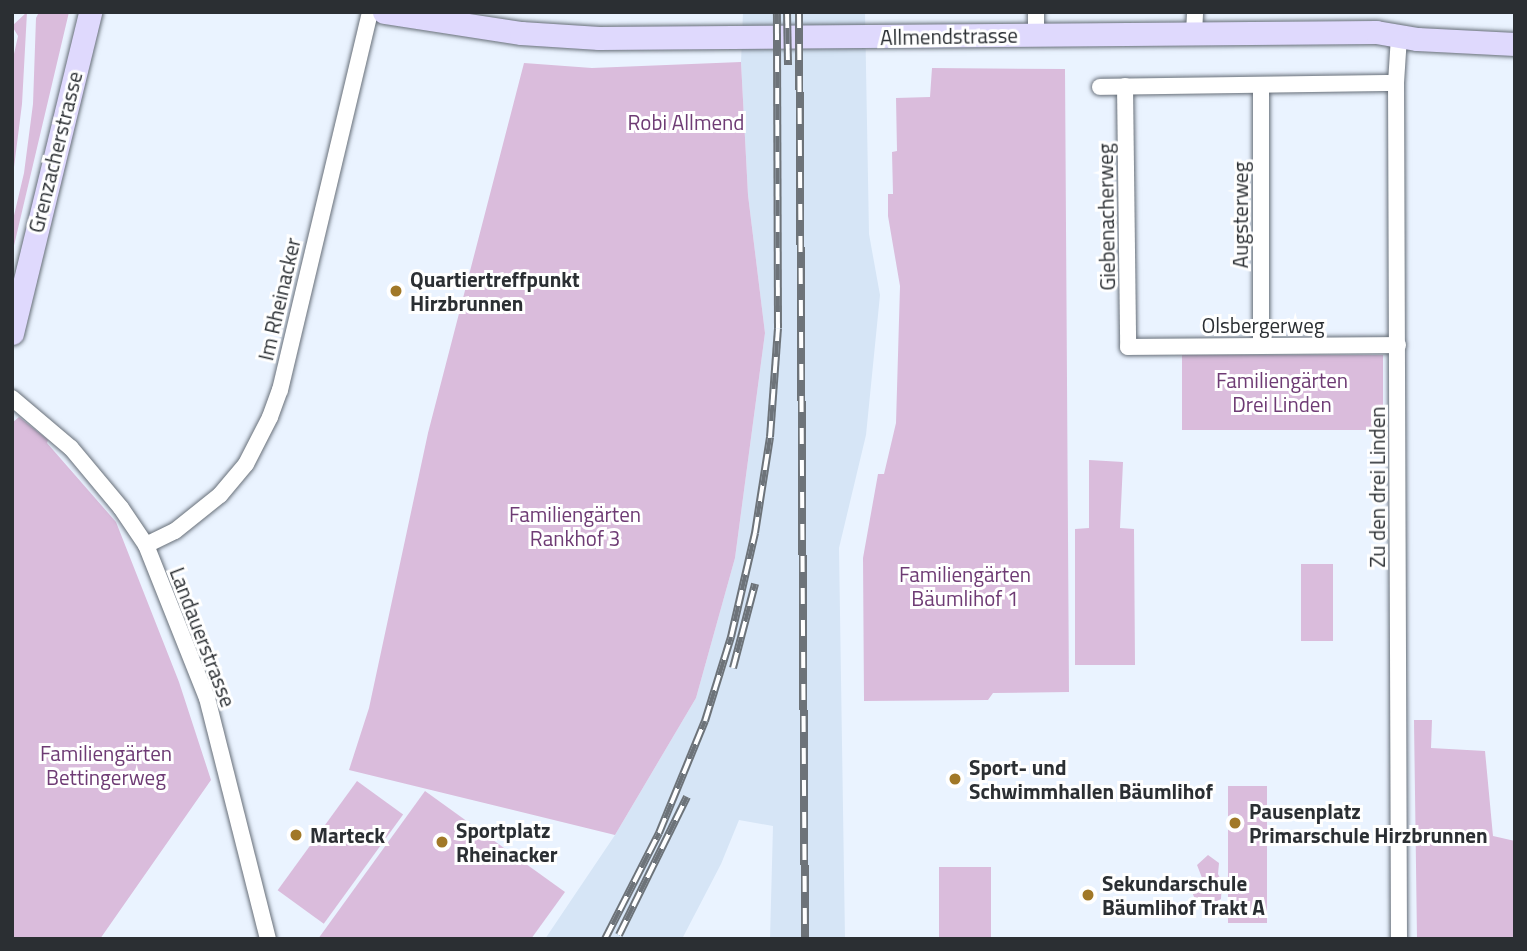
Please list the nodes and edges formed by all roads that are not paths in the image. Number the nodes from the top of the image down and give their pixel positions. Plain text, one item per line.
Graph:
1 (90, 12) edge
2 (370, 12) edge
3 (384, 12) edge
4 (1036, 23) edge
5 (1195, 23) edge
6 (1399, 36) junction
7 (1515, 44) edge
8 (1396, 83) junction
9 (1261, 85) junction
10 (1125, 86) junction
11 (1100, 87) dead end
12 (12, 332) edge
13 (1398, 345) junction
14 (1261, 346) junction
15 (1128, 347) joint
16 (12, 398) edge
17 (146, 545) junction
18 (268, 939) edge
19 (1399, 939) edge

1 - 12 street, Grenzacherstrasse
2 - 17 street, Im Rheinacker
3 - 4 street, Allmendstrasse
4 - 5 street, Allmendstrasse
5 - 6 street, Allmendstrasse
6 - 7 street, Allmendstrasse
6 - 8 street, Zu den drei Linden
8 - 9 street
8 - 13 street, Zu den drei Linden
9 - 10 street
9 - 14 street, Augsterweg
10 - 11 street
10 - 15 street, Giebenacherweg
13 - 14 street, Olsbergerweg
13 - 19 street, Zu den drei Linden
14 - 15 street, Olsbergerweg
16 - 17 street, Landauerstrasse
17 - 18 street, Landauerstrasse

